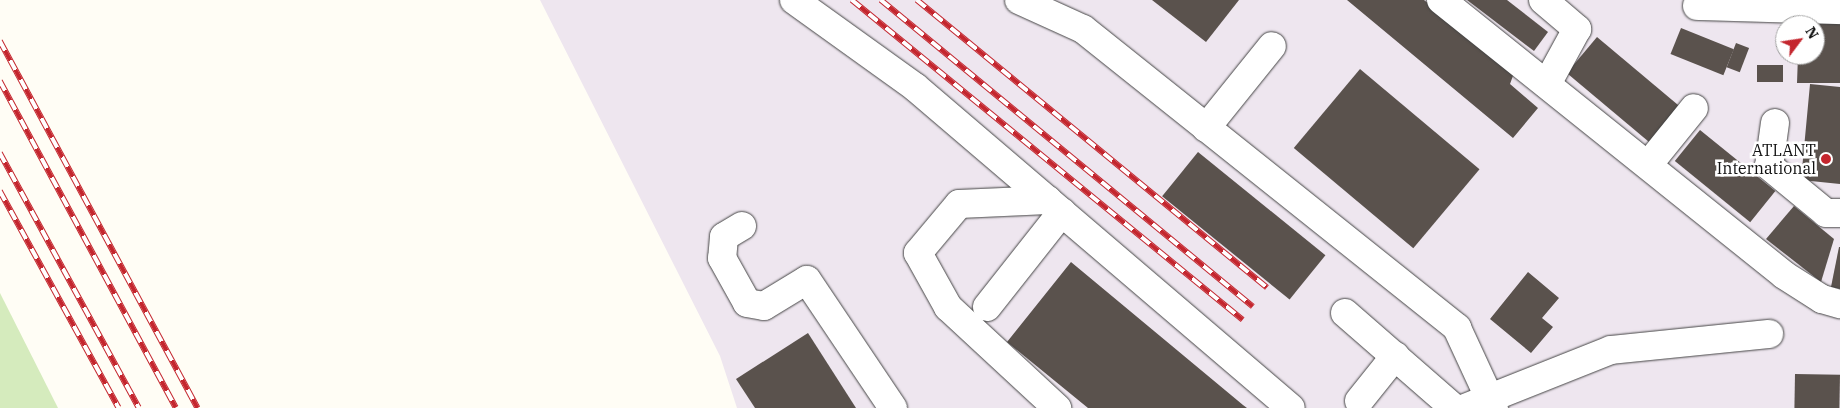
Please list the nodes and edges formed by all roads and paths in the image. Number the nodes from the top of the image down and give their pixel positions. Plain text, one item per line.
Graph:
1 (794, 0) edge
2 (1019, 0) edge
3 (1441, 0) edge
4 (1544, 0) edge
5 (1697, 6) dead end
6 (1840, 10) edge
7 (1272, 46) dead end
8 (1547, 84) junction
9 (1694, 108) dead end
10 (1775, 123) dead end
11 (1206, 128) junction
12 (1648, 165) junction
13 (1055, 206) junction
14 (1840, 213) edge
15 (742, 226) dead end
16 (1840, 304) edge
17 (988, 307) dead end
18 (1345, 313) dead end
19 (1769, 334) dead end
20 (1395, 356) junction
21 (1359, 401) dead end
22 (1483, 405) edge
23 (893, 408) edge
24 (1057, 408) edge
25 (1292, 408) edge
26 (1454, 408) edge

1 - 13 lane
2 - 11 lane
3 - 8 lane
4 - 8 lane
5 - 6 lane
7 - 11 lane
8 - 12 lane
9 - 12 lane
10 - 14 lane
11 - 22 lane
12 - 16 lane
13 - 17 lane
13 - 24 lane
13 - 25 lane
15 - 23 lane
18 - 20 lane
19 - 22 lane
20 - 21 lane
20 - 26 lane

